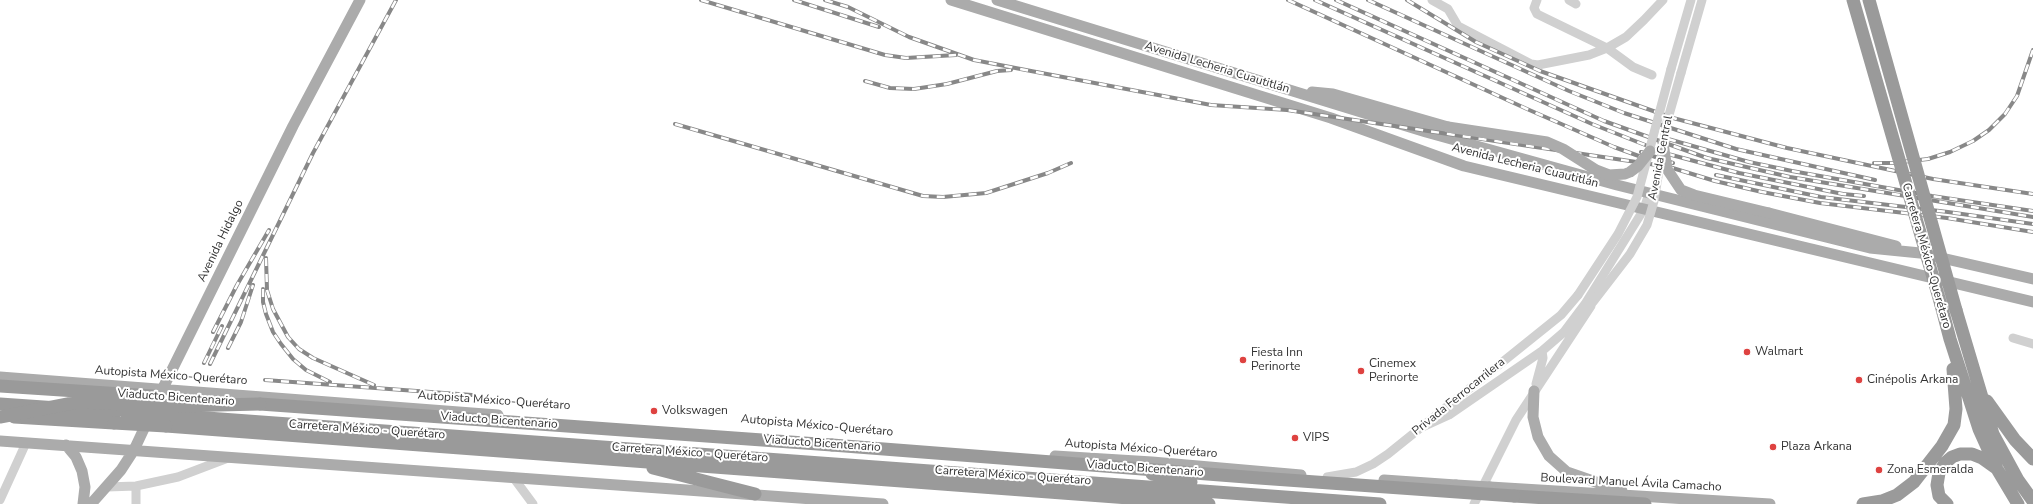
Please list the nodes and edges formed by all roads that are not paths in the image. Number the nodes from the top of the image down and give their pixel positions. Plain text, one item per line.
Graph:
1 (360, 0) edge
2 (951, 0) edge
3 (996, 0) edge
4 (1432, 0) edge
5 (1537, 0) edge
6 (1663, 0) edge
7 (1691, 0) edge
8 (1702, 0) edge
9 (1850, 0) edge
10 (1853, 0) edge
11 (1869, 0) edge
12 (1858, 20) junction
13 (1607, 48) junction
14 (1652, 75) dead end
15 (1294, 91) junction
16 (1663, 143) junction
17 (1650, 151) junction
18 (1649, 193) junction
19 (1644, 209) junction
20 (1920, 253) junction
21 (2033, 279) edge
22 (1578, 295) joint
23 (2033, 302) edge
24 (2013, 338) dead end
25 (1950, 340) junction
26 (2033, 344) edge
27 (1542, 351) junction
28 (0, 377) edge
29 (0, 386) edge
30 (162, 388) junction
31 (1534, 391) junction
32 (1981, 393) junction
33 (0, 404) edge
34 (260, 404) junction
35 (0, 416) edge
36 (115, 417) junction
37 (166, 420) junction
38 (1416, 430) junction
39 (0, 441) edge
40 (26, 443) junction
41 (66, 445) junction
42 (875, 446) junction
43 (134, 450) junction
44 (707, 454) junction
45 (1063, 456) junction
46 (228, 458) junction
47 (2033, 459) edge
48 (618, 460) junction
49 (1996, 469) junction
50 (513, 477) junction
51 (1327, 477) junction
52 (136, 486) junction
53 (1490, 487) joint
54 (105, 490) junction
55 (1246, 493) junction
56 (755, 494) junction
57 (0, 500) edge
58 (1642, 500) edge
59 (2033, 501) edge
60 (833, 502) edge
61 (83, 504) edge
62 (91, 504) edge
63 (98, 504) edge
64 (136, 504) edge
65 (533, 504) edge
66 (883, 504) edge
67 (1209, 504) edge
68 (1380, 504) edge
69 (1474, 504) edge
70 (1770, 504) edge
71 (1863, 504) edge
72 (1947, 504) edge
73 (2018, 504) edge

1 - 30 main road, Avenida Hidalgo
2 - 19 main road, Avenida Lecheria Cuautitlán
3 - 15 main road, Avenida Lecheria Cuautitlán
4 - 13 street
5 - 13 street
6 - 13 street
7 - 17 street, Avenida Central, bridge
8 - 16 street, Avenida Central, bridge
9 - 12 highway, bridge
10 - 12 highway, Carretera México-Querétaro, bridge
11 - 32 highway, Carretera México-Querétaro, bridge
12 - 25 highway, Carretera México-Querétaro, bridge
13 - 14 street
15 - 17 main road, bridge
15 - 18 main road, Avenida Lecheria Cuautitlán
16 - 20 main road, bridge
16 - 31 street, Avenida Central, bridge
17 - 22 street, Avenida Central, bridge
18 - 19 street
18 - 20 main road, Avenida Lecheria Cuautitlán
19 - 23 main road, Avenida Lecheria Cuautitlán
19 - 27 street
20 - 21 main road, Avenida Lecheria Cuautitlán
22 - 38 street, Privada Ferrocarrilera
24 - 26 street
25 - 49 highway, Carretera México-Querétaro
25 - 71 highway
27 - 31 street
27 - 38 street
28 - 30 main road, Autopista México-Querétaro
29 - 34 highway, Viaducto Bicentenario, bridge
30 - 42 main road, Autopista México-Querétaro
30 - 43 main road, Avenida Hidalgo
31 - 58 main road
31 - 69 street
32 - 47 highway
32 - 59 highway, Carretera México-Querétaro
33 - 36 highway, Carretera México - Querétaro
34 - 35 highway, bridge
34 - 42 highway, Viaducto Bicentenario, bridge
35 - 36 highway, Carretera México - Querétaro
36 - 37 highway, Carretera México - Querétaro, bridge
37 - 44 highway, Carretera México - Querétaro
37 - 48 highway, Carretera México - Querétaro
38 - 51 street, Privada Ferrocarrilera
39 - 40 main road
40 - 41 main road
40 - 57 street
41 - 43 main road
41 - 61 main road
42 - 44 highway
42 - 45 main road, Autopista México-Querétaro
42 - 58 highway, Viaducto Bicentenario, bridge
43 - 46 main road
43 - 54 main road, Avenida Hidalgo
44 - 55 highway, Carretera México - Querétaro
45 - 51 main road, Autopista México-Querétaro
45 - 55 highway
46 - 50 main road
46 - 52 street
48 - 56 highway
48 - 67 highway, Carretera México - Querétaro
49 - 72 highway
49 - 73 highway, Carretera México-Querétaro
50 - 56 main road
50 - 65 street
51 - 53 main road, Autopista México-Querétaro, bridge
52 - 54 street
52 - 64 street
53 - 58 main road, Boulevard Manuel Ávila Camacho
54 - 62 main road, Avenida Hidalgo
54 - 63 main road, Avenida Hidalgo
55 - 68 highway, Carretera México - Querétaro
56 - 60 main road
58 - 70 main road, Boulevard Manuel Ávila Camacho
60 - 66 main road

